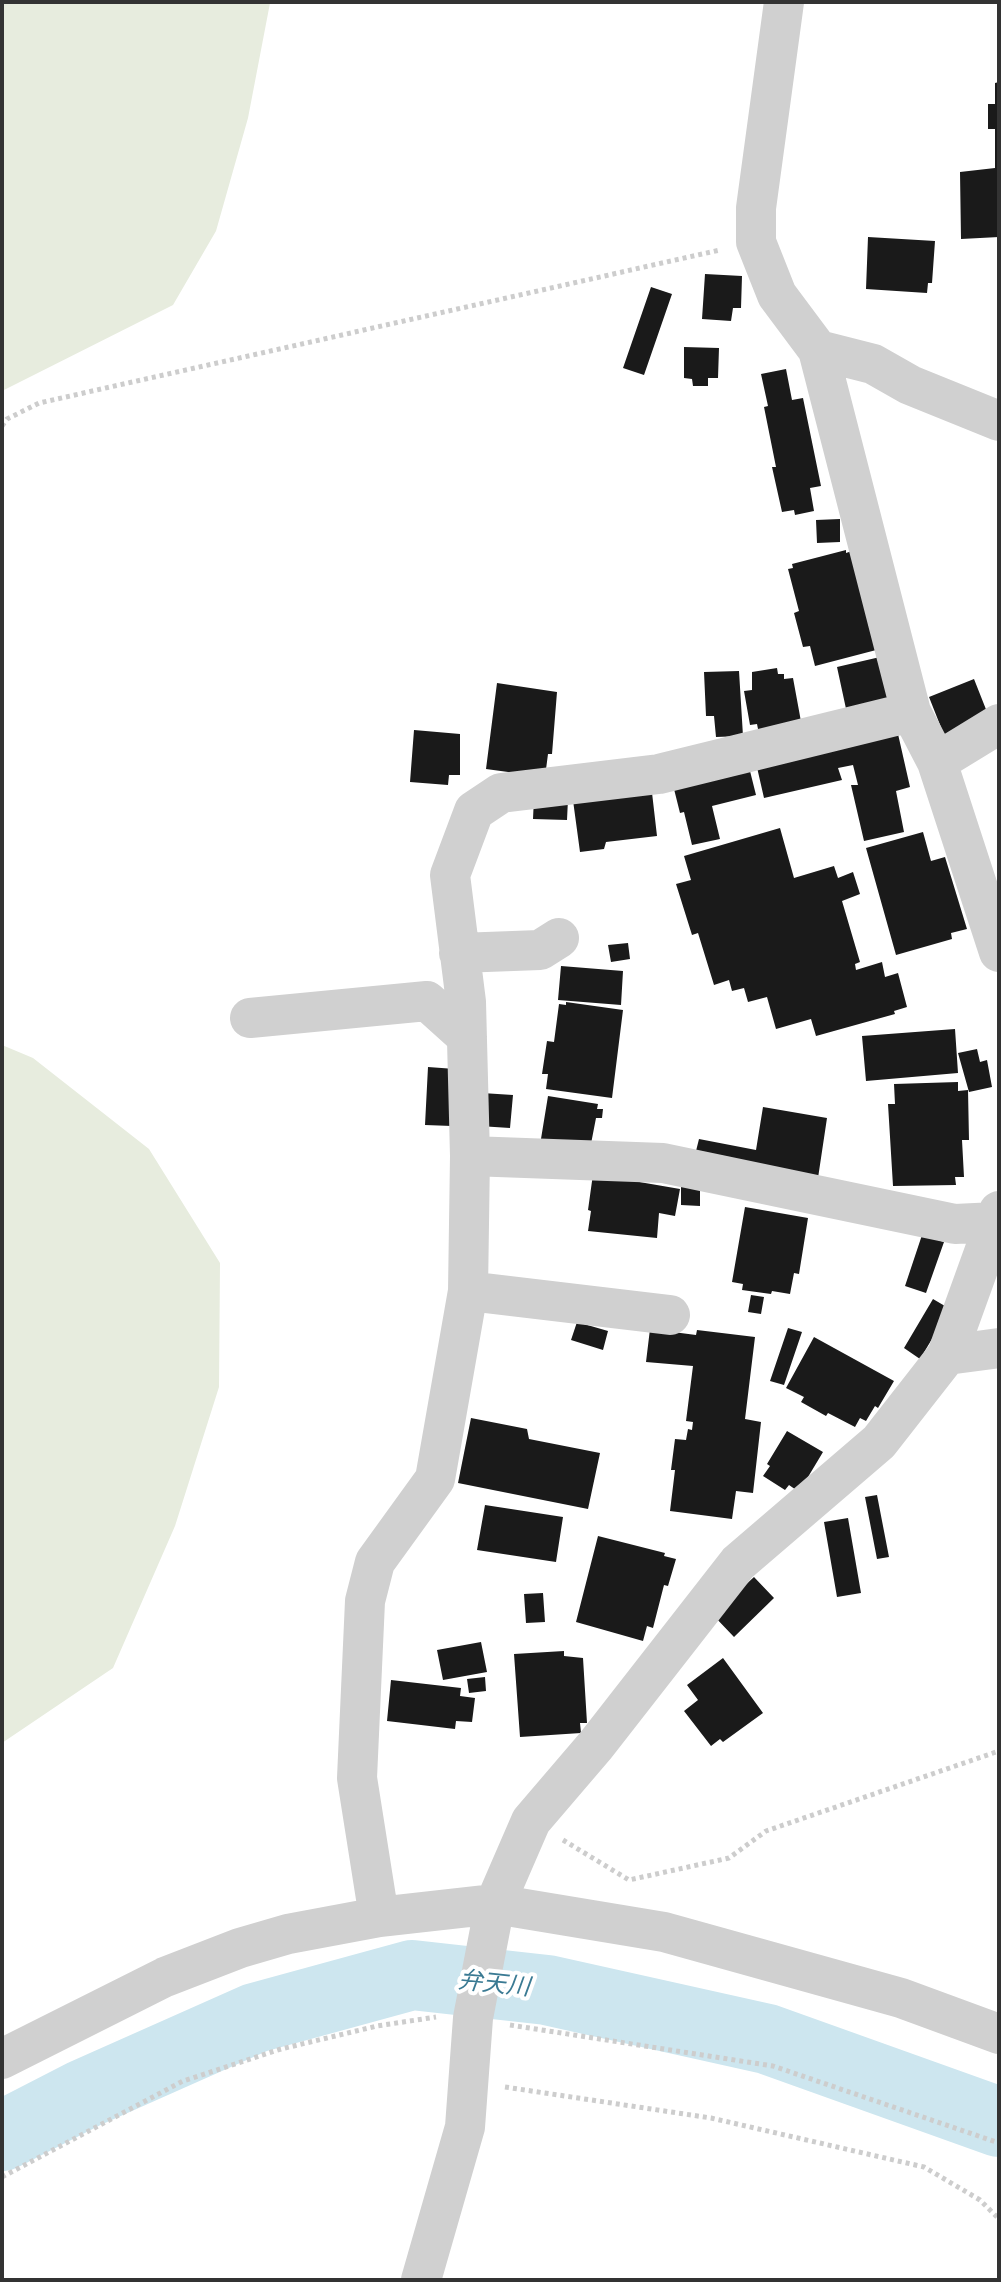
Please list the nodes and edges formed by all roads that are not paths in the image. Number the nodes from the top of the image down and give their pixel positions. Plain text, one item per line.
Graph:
1 (784, 2) edge
2 (818, 350) junction
3 (999, 421) edge
4 (911, 712) junction
5 (999, 724) edge
6 (937, 762) junction
7 (559, 938) dead end
8 (999, 952) edge
9 (459, 953) junction
10 (250, 1018) dead end
11 (467, 1037) junction
12 (470, 1156) junction
13 (998, 1217) edge
14 (468, 1291) junction
15 (670, 1315) dead end
16 (999, 1348) edge
17 (947, 1355) junction
18 (495, 1904) junction
19 (379, 1917) junction
20 (999, 2034) edge
21 (2, 2059) edge
22 (421, 2280) edge

1 - 2 street
2 - 3 street
2 - 4 street
4 - 6 street
4 - 9 street
5 - 6 street
6 - 8 street
7 - 9 street
9 - 11 street
10 - 11 street
11 - 12 street
12 - 13 street
12 - 14 street
13 - 17 street
14 - 15 street
14 - 19 street
16 - 17 street
17 - 18 street
18 - 19 street
18 - 20 street
18 - 22 street
19 - 21 street

